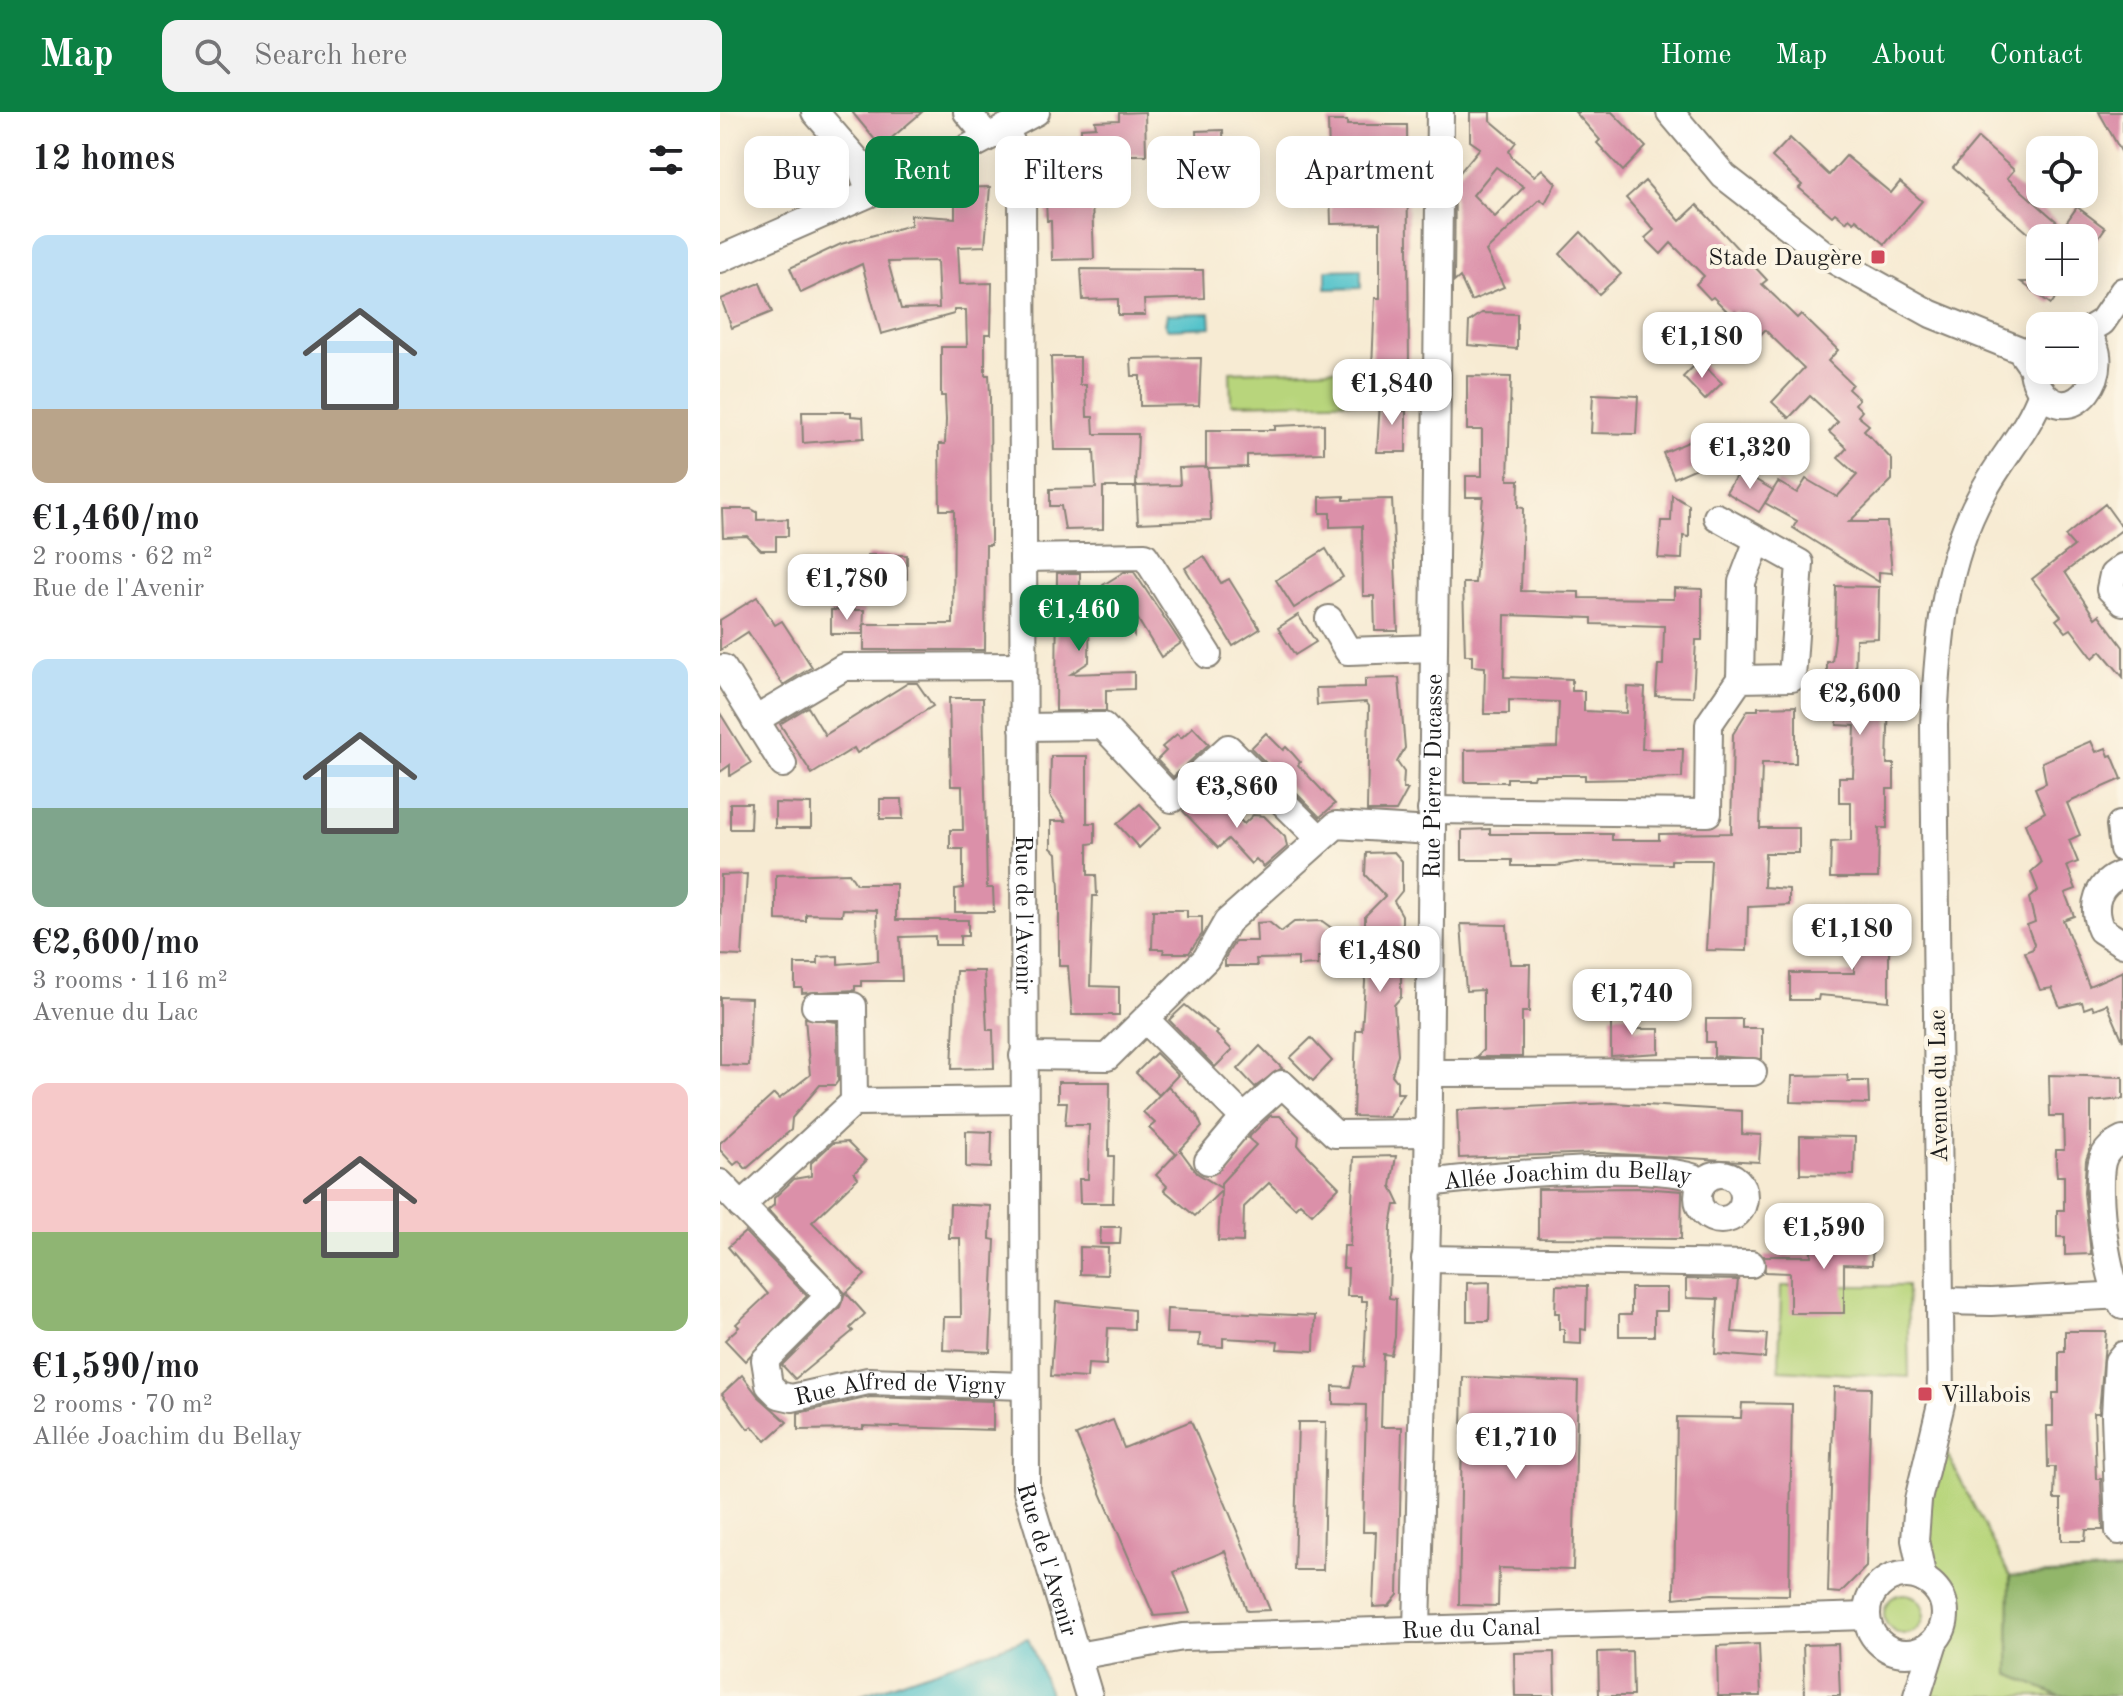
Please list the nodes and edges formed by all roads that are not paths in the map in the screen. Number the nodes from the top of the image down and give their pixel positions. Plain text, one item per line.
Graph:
1 (815, 112) edge
2 (967, 112) edge
3 (1036, 112) edge
4 (1440, 112) edge
5 (1670, 112) edge
6 (996, 132) junction
7 (979, 140) edge
8 (865, 178) edge
9 (865, 195) edge
10 (720, 259) edge
11 (2123, 291) edge
12 (2098, 345) edge
13 (2026, 349) edge
14 (2041, 384) edge
15 (2085, 384) edge
16 (2046, 402) junction
17 (1717, 517) dead end
18 (1758, 540) junction
19 (1023, 558) junction
20 (2123, 567) edge
21 (2123, 602) edge
22 (1329, 619) dead end
23 (1433, 648) junction
24 (1208, 655) dead end
25 (1023, 666) junction
26 (723, 668) dead end
27 (1740, 679) junction
28 (755, 720) junction
29 (1023, 727) junction
30 (783, 764) dead end
31 (1431, 820) junction
32 (1320, 839) junction
33 (2123, 874) edge
34 (2123, 944) edge
35 (815, 1006) dead end
36 (1146, 1020) junction
37 (1023, 1056) junction
38 (1753, 1072) dead end
39 (1429, 1073) junction
40 (1023, 1100) junction
41 (854, 1102) junction
42 (1244, 1118) junction
43 (1427, 1133) junction
44 (2123, 1140) edge
45 (1208, 1161) dead end
46 (1703, 1182) dead end
47 (720, 1183) edge
48 (1428, 1183) junction
49 (741, 1206) junction
50 (1425, 1259) junction
51 (1751, 1264) dead end
52 (2121, 1299) edge
53 (1941, 1301) junction
54 (2123, 1355) edge
55 (1024, 1386) junction
56 (2119, 1443) edge
57 (2119, 1531) dead end
58 (1915, 1540) junction
59 (1889, 1579) junction
60 (1923, 1579) junction
61 (1867, 1616) junction
62 (1417, 1630) junction
63 (1934, 1642) junction
64 (1887, 1648) junction
65 (1077, 1656) junction
66 (1917, 1692) edge
67 (1089, 1696) edge

1 - 8 street
2 - 6 street, Rue de l'Avenir
3 - 6 street
4 - 23 street, Rue Pierre Ducasse
5 - 13 street
6 - 7 street
6 - 19 street, Rue de l'Avenir
9 - 10 street
11 - 12 street
14 - 16 street
15 - 16 street
16 - 53 street, Avenue du Lac
17 - 18 street
18 - 27 street
18 - 27 street
19 - 24 street
19 - 25 street, Rue de l'Avenir
20 - 21 street
22 - 23 street
23 - 31 street, Rue Pierre Ducasse
25 - 28 street
25 - 29 street, Rue de l'Avenir
26 - 28 street
27 - 31 street
28 - 30 street
29 - 32 street
29 - 37 street, Rue de l'Avenir
31 - 32 street
31 - 39 street, Rue Pierre Ducasse
32 - 36 street
33 - 34 street
35 - 41 street
36 - 37 street
36 - 42 street
37 - 40 street, Rue de l'Avenir
38 - 39 street
39 - 43 street, Rue Pierre Ducasse
40 - 41 street
40 - 55 street, Rue de l'Avenir
41 - 49 street
42 - 43 street
42 - 45 street
43 - 48 street, Rue Pierre Ducasse
44 - 52 street
46 - 48 street, Allée Joachim du Bellay
47 - 49 street, Rue Alfred de Vigny
48 - 50 street, Rue Pierre Ducasse
49 - 55 street, Rue Alfred de Vigny
50 - 51 street
50 - 62 street, Rue Pierre Ducasse
52 - 53 street
53 - 58 street, Avenue du Lac
54 - 56 street
55 - 65 street, Rue de l'Avenir
56 - 57 street
58 - 59 street, Avenue du Lac
58 - 60 street, Avenue du Lac
59 - 60 street
59 - 61 street
60 - 63 street
61 - 62 street, Rue du Canal
61 - 64 street
62 - 65 street, Rue du Canal
63 - 64 street
63 - 66 street
64 - 66 street
65 - 67 street, Rue de l'Avenir

